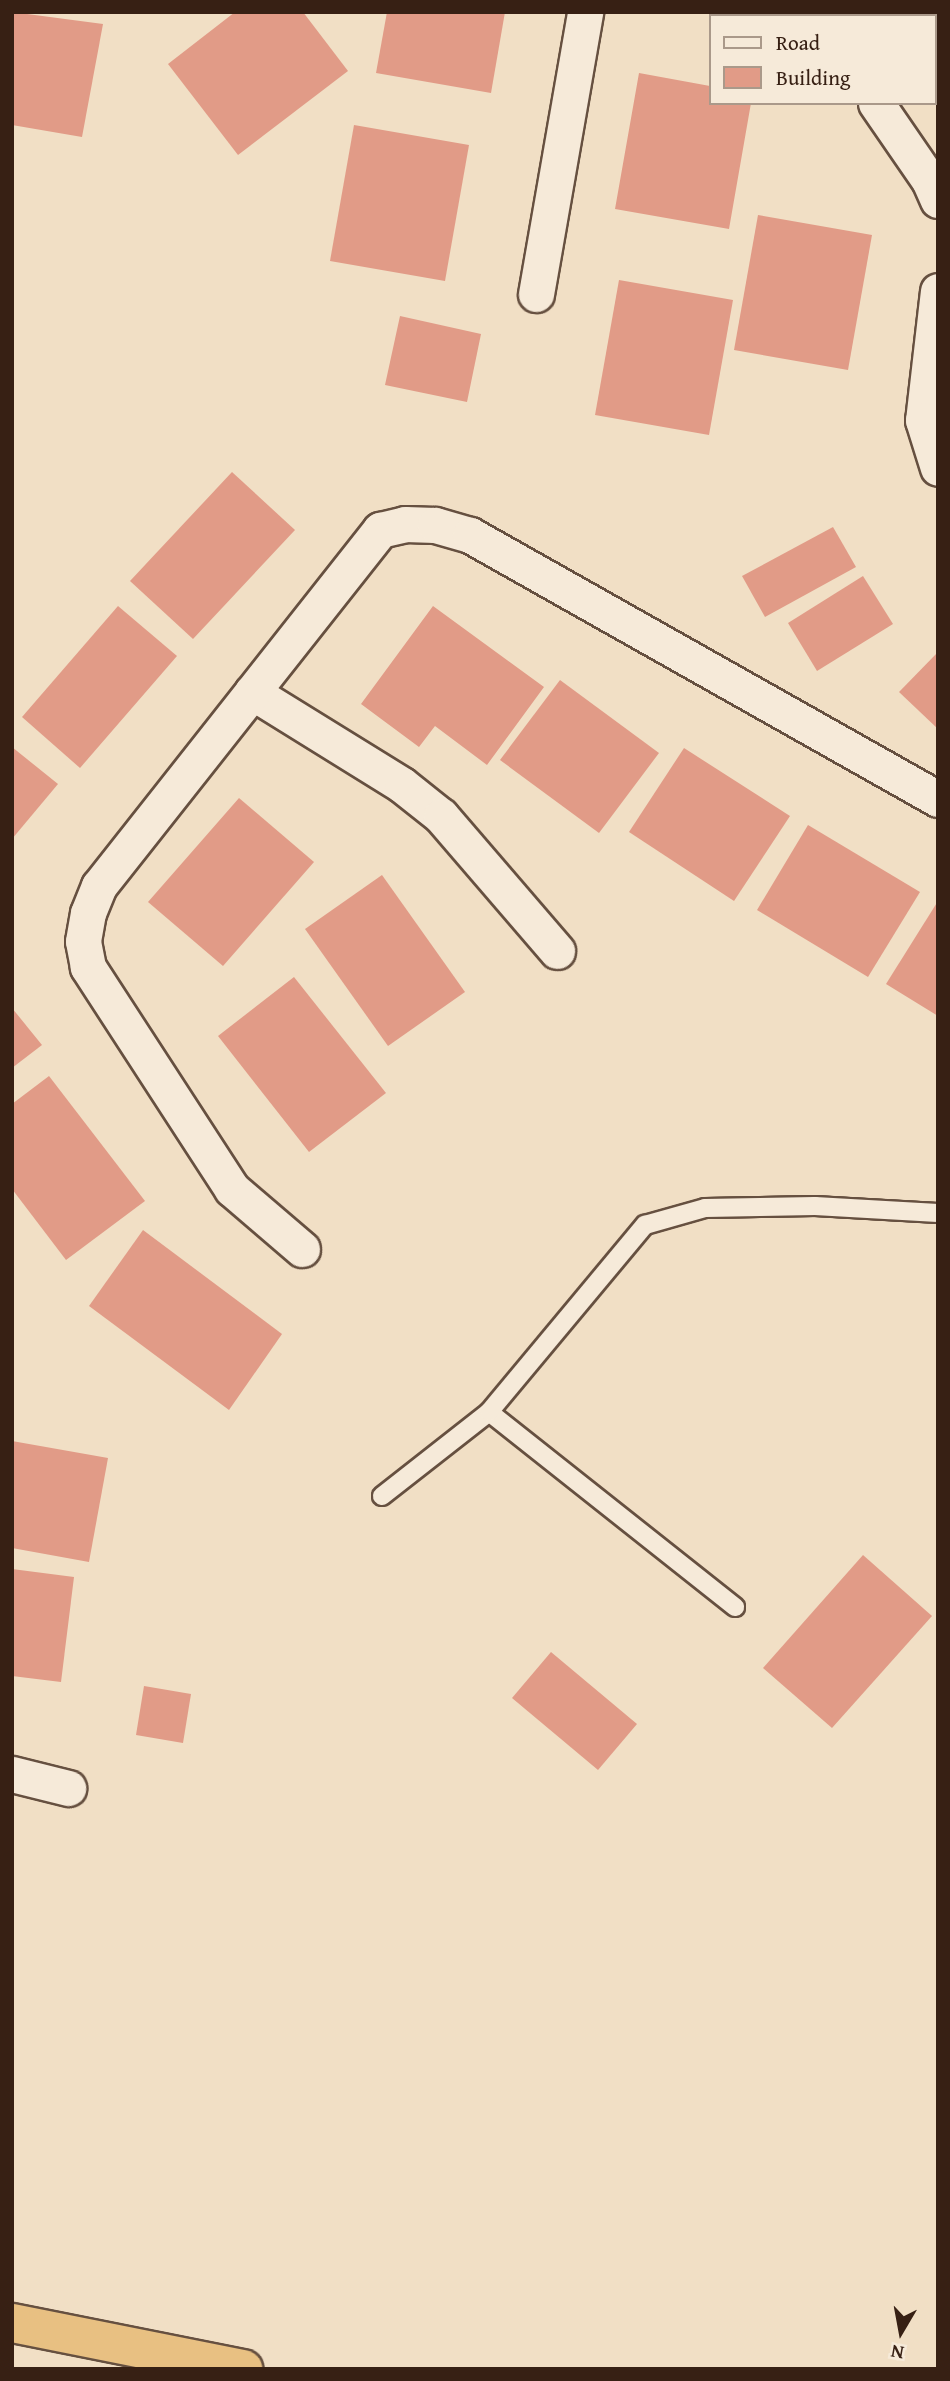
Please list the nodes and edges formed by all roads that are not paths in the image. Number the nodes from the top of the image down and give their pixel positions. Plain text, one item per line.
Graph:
1 (585, 12) edge
2 (877, 105) edge
3 (938, 200) edge
4 (938, 290) edge
5 (536, 294) dead end
6 (938, 468) edge
7 (252, 692) junction
8 (938, 799) edge
9 (557, 951) dead end
10 (938, 1213) edge
11 (302, 1249) dead end
12 (489, 1412) junction
13 (382, 1496) dead end
14 (736, 1607) dead end
15 (12, 1774) edge
16 (68, 1788) dead end
17 (12, 2323) edge
18 (243, 2369) edge

1 - 5 street
2 - 3 street
4 - 6 street
7 - 8 street
7 - 9 street
7 - 11 street
10 - 12 lane
12 - 13 lane
12 - 14 lane
15 - 16 street
17 - 18 highway

